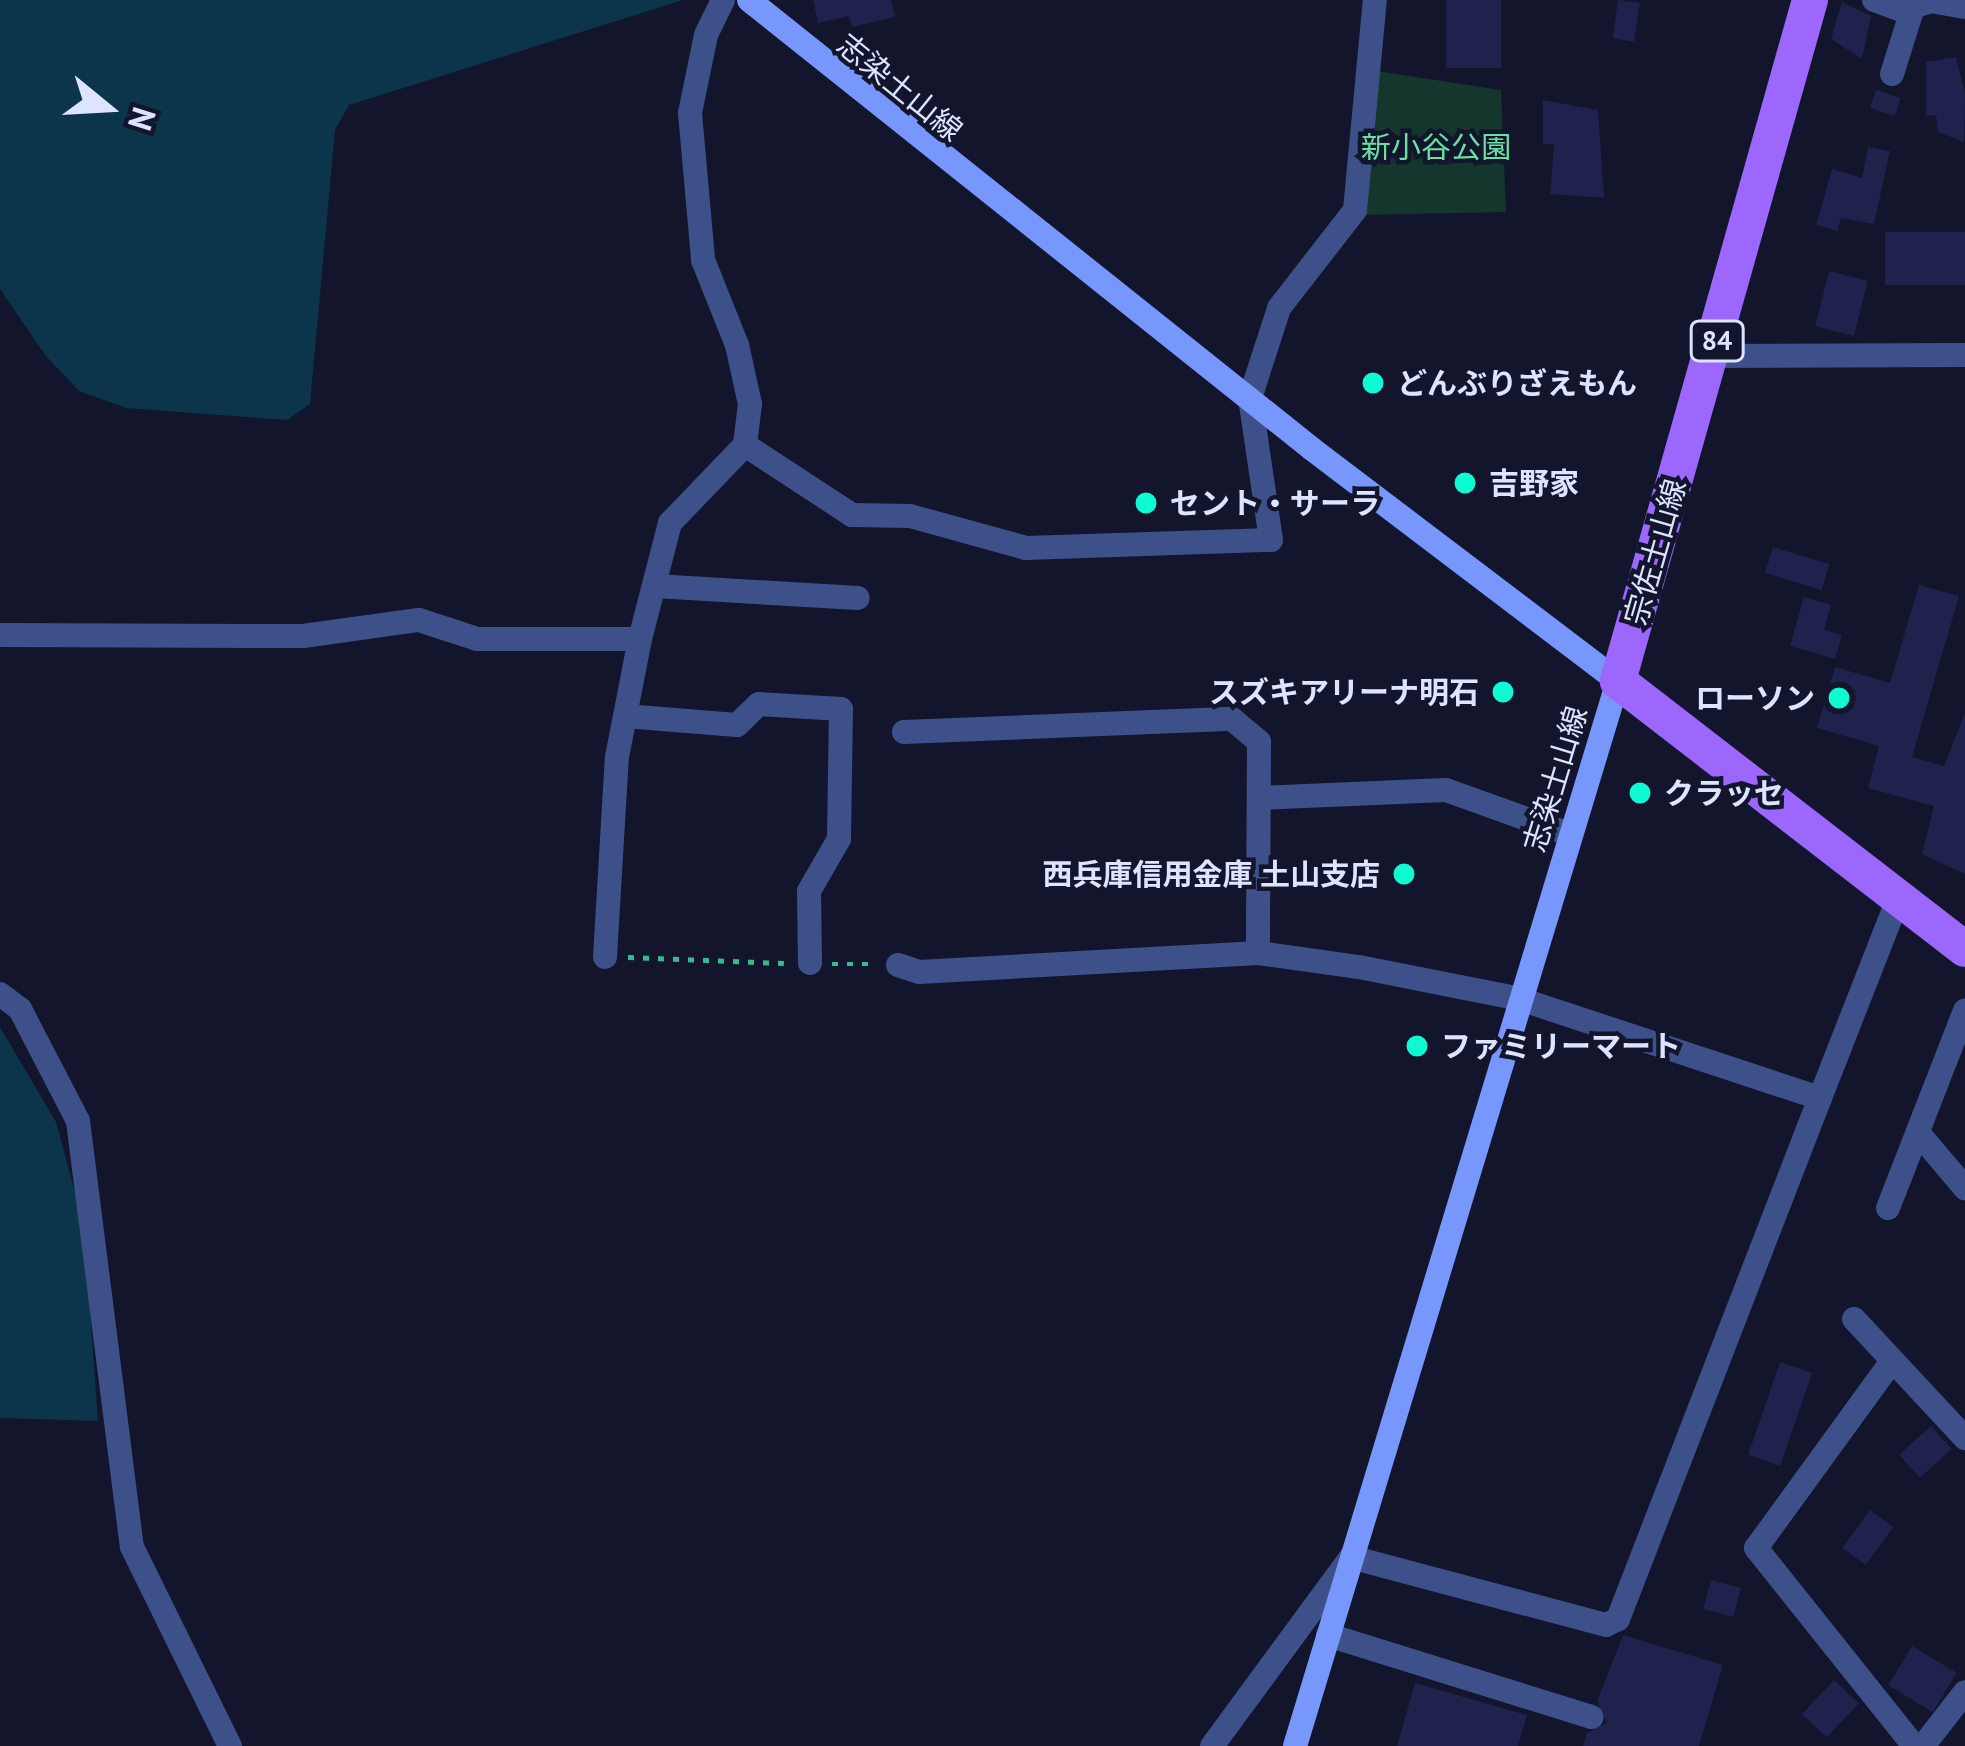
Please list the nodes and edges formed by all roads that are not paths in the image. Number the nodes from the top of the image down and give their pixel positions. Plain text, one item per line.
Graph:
1 (723, 0) edge
2 (749, 0) edge
3 (1375, 0) edge
4 (1810, 0) edge
5 (1874, 0) edge
6 (1925, 3) edge
7 (1964, 4) edge
8 (1892, 74) dead end
9 (1965, 355) edge
10 (1712, 356) junction
11 (1250, 398) junction
12 (745, 445) junction
13 (655, 586) junction
14 (858, 598) dead end
15 (0, 635) edge
16 (640, 638) junction
17 (1618, 681) junction
18 (625, 716) junction
19 (904, 732) dead end
20 (1261, 798) junction
21 (1569, 834) junction
22 (1898, 898) junction
23 (1965, 950) edge
24 (1258, 953) junction
25 (605, 957) road end
26 (810, 963) road end
27 (898, 965) road end
28 (0, 994) edge
29 (1520, 999) junction
30 (1965, 1010) edge
31 (1820, 1097) junction
32 (1920, 1135) junction
33 (1965, 1187) edge
34 (1888, 1208) dead end
35 (1854, 1319) dead end
36 (1892, 1361) junction
37 (1965, 1438) edge
38 (1352, 1557) junction
39 (1328, 1635) junction
40 (1965, 1691) edge
41 (1592, 1718) dead end
42 (230, 1746) edge
43 (1212, 1746) edge
44 (1295, 1746) edge
45 (1918, 1746) edge

1 - 12 street
2 - 11 main road, 志染土山線
3 - 11 street
4 - 10 main road, 宗佐土山線 / 84
5 - 6 street
6 - 7 street
6 - 8 street
9 - 10 street
10 - 17 main road, 宗佐土山線 / 84
11 - 12 street
11 - 17 main road, 志染土山線
12 - 13 street
13 - 14 street
13 - 16 street
15 - 16 street
16 - 18 street
17 - 21 main road, 志染土山線
17 - 22 main road
18 - 25 street
18 - 26 street
19 - 20 street
20 - 21 street
20 - 24 street
21 - 29 main road, 志染土山線
22 - 23 main road
22 - 31 street
24 - 27 street
24 - 29 street
28 - 42 street
29 - 31 street
29 - 38 main road, 志染土山線
30 - 32 street
31 - 38 street
32 - 33 street
32 - 34 street
35 - 36 street
36 - 37 street
36 - 45 street
38 - 39 main road, 志染土山線
38 - 43 street
39 - 41 street
39 - 44 main road, 志染土山線
40 - 45 street

